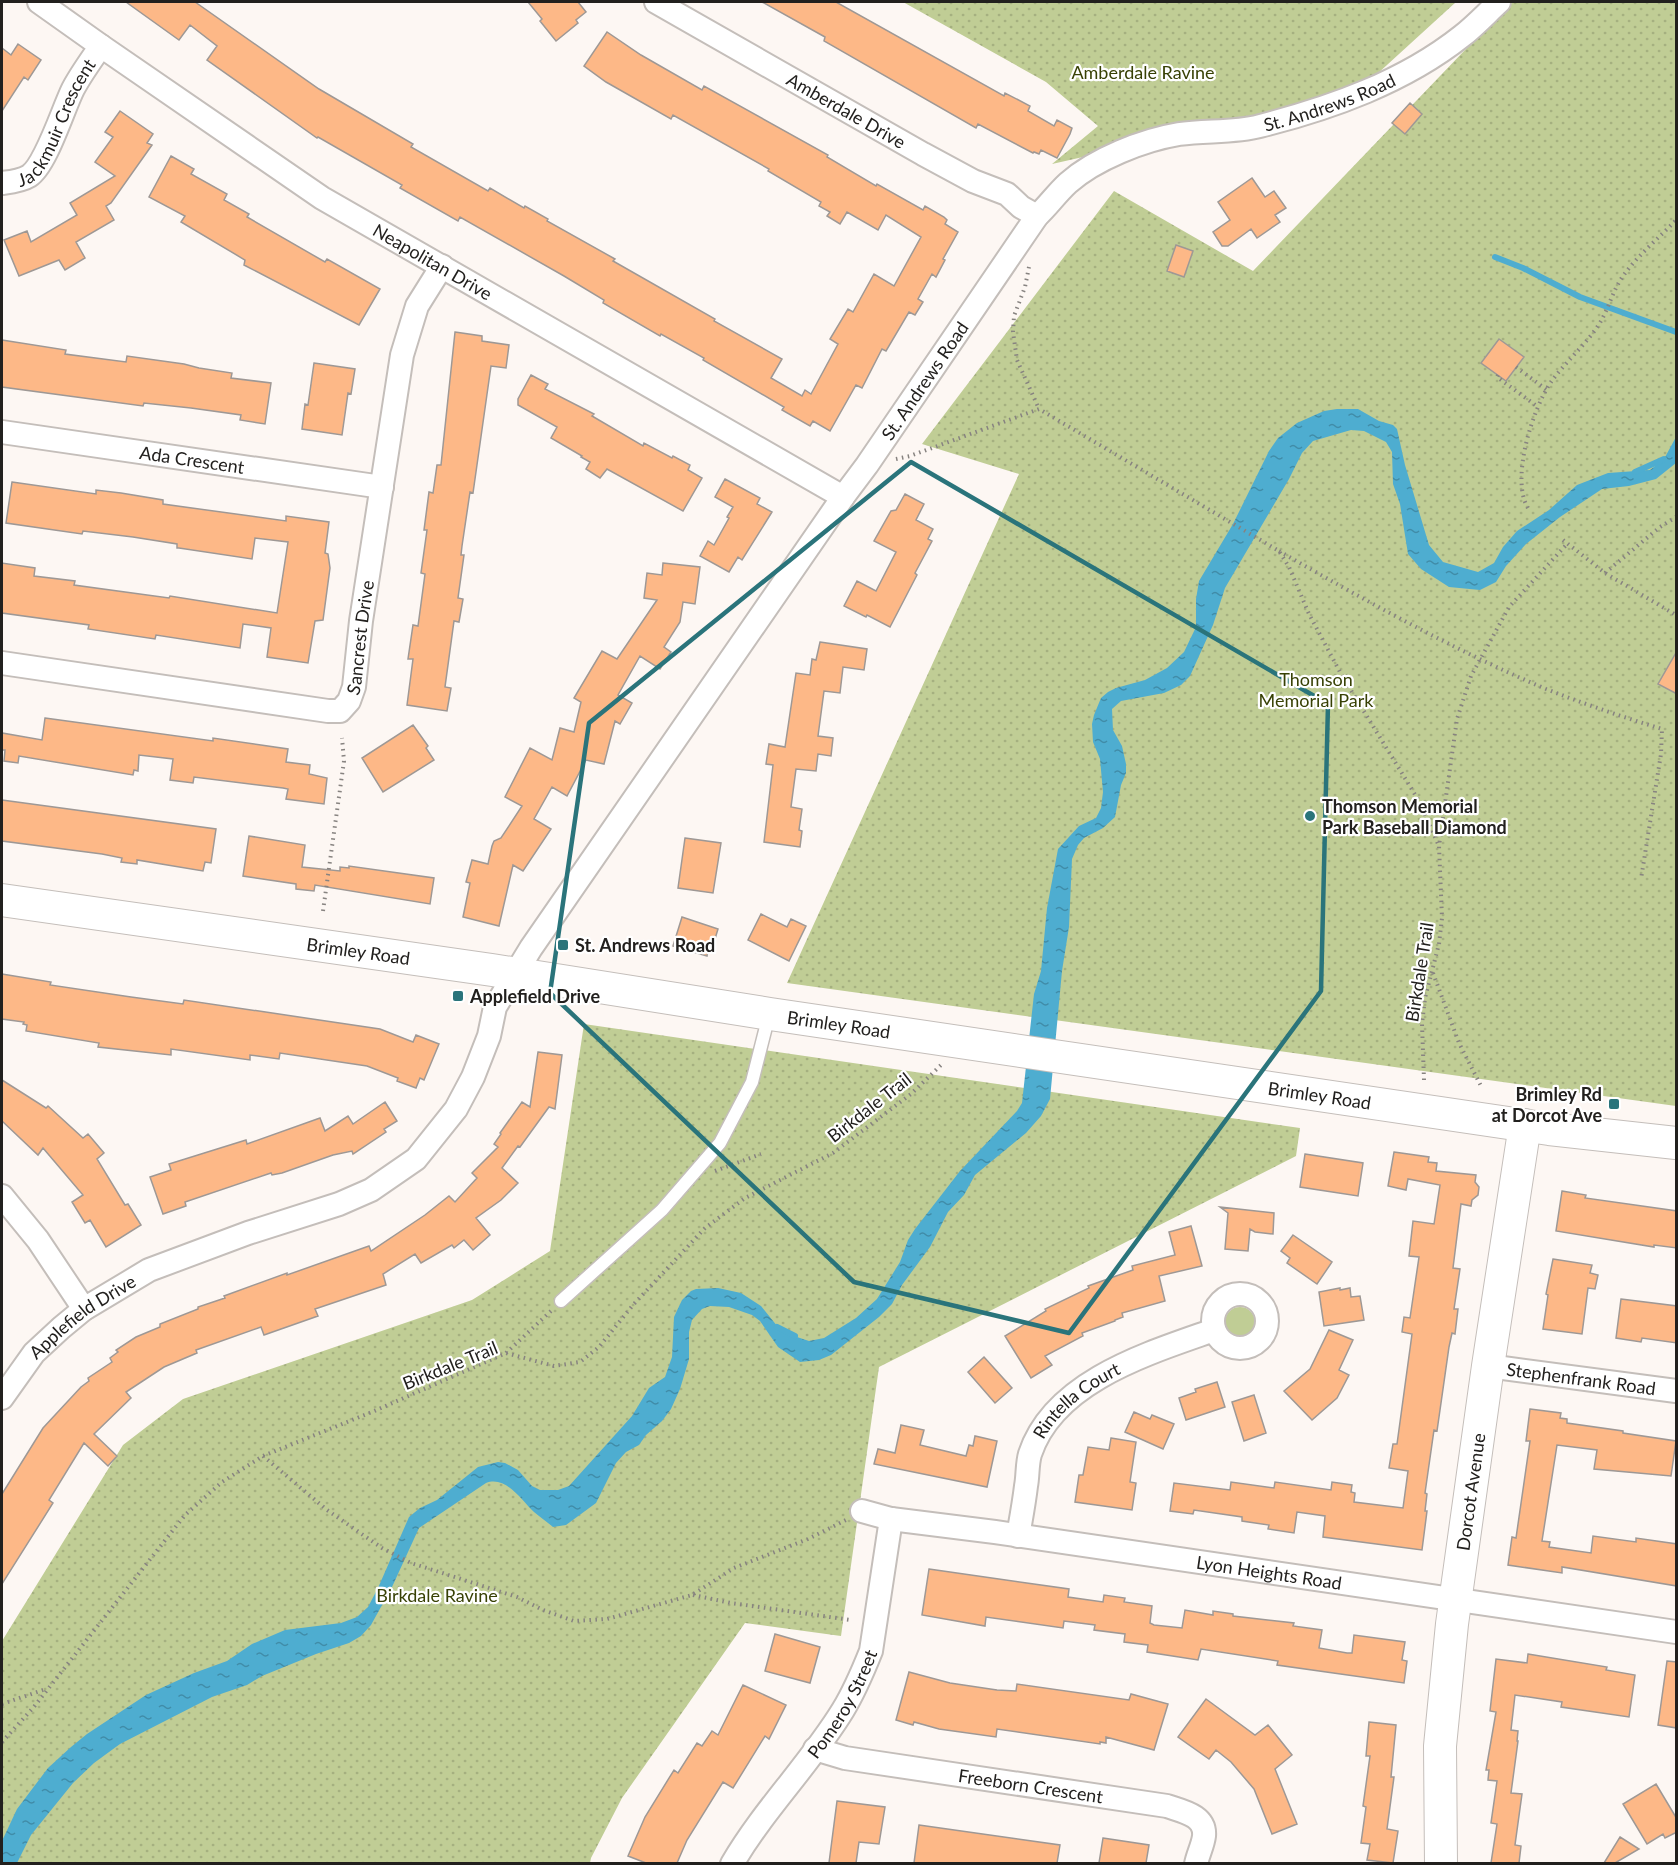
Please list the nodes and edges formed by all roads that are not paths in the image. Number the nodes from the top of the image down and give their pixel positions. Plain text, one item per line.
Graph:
1 (39, 2) edge
2 (656, 2) edge
3 (1499, 2) edge
4 (101, 46) junction
5 (2, 183) edge
6 (1036, 216) junction
7 (442, 266) junction
8 (2, 432) edge
9 (382, 487) junction
10 (843, 497) junction
11 (2, 663) edge
12 (2, 900) edge
13 (515, 975) junction
14 (770, 1014) junction
15 (1525, 1125) junction
16 (1677, 1143) edge
17 (2, 1196) edge
18 (561, 1301) road end
19 (84, 1309) junction
20 (1214, 1330) dead end
21 (1488, 1366) junction
22 (1677, 1391) edge
23 (2, 1398) edge
24 (862, 1511) road end
25 (891, 1519) junction
26 (1018, 1536) junction
27 (1456, 1600) junction
28 (1677, 1632) edge
29 (815, 1749) junction
30 (732, 1863) edge
31 (1196, 1863) edge
32 (1441, 1863) edge

1 - 4 street, Neapolitan Drive
2 - 6 street, Amberdale Drive
3 - 6 street, St. Andrews Road
4 - 5 street, Jackmuir Crescent
4 - 7 street, Neapolitan Drive
6 - 10 street, St. Andrews Road
7 - 9 street, Sancrest Drive
7 - 10 street, Neapolitan Drive
8 - 9 street, Ada Crescent
9 - 11 street, Sancrest Drive
10 - 13 street, St. Andrews Road
12 - 13 main road, Brimley Road
13 - 14 main road, Brimley Road
13 - 19 street, Applefield Drive
14 - 15 main road, Brimley Road
14 - 18 lane
15 - 16 main road, Brimley Road
15 - 21 main road, Dorcot Avenue
17 - 19 street
19 - 23 street, Applefield Drive
20 - 26 street, Rintella Court
21 - 22 street, Stephenfrank Road
21 - 27 main road, Dorcot Avenue
24 - 25 street, Lyon Heights Road
25 - 26 street, Lyon Heights Road
25 - 29 street, Pomeroy Street
26 - 27 street, Lyon Heights Road
27 - 28 street, Lyon Heights Road
27 - 32 main road, Dorcot Avenue
29 - 30 street, Pomeroy Street
29 - 31 street, Freeborn Crescent

